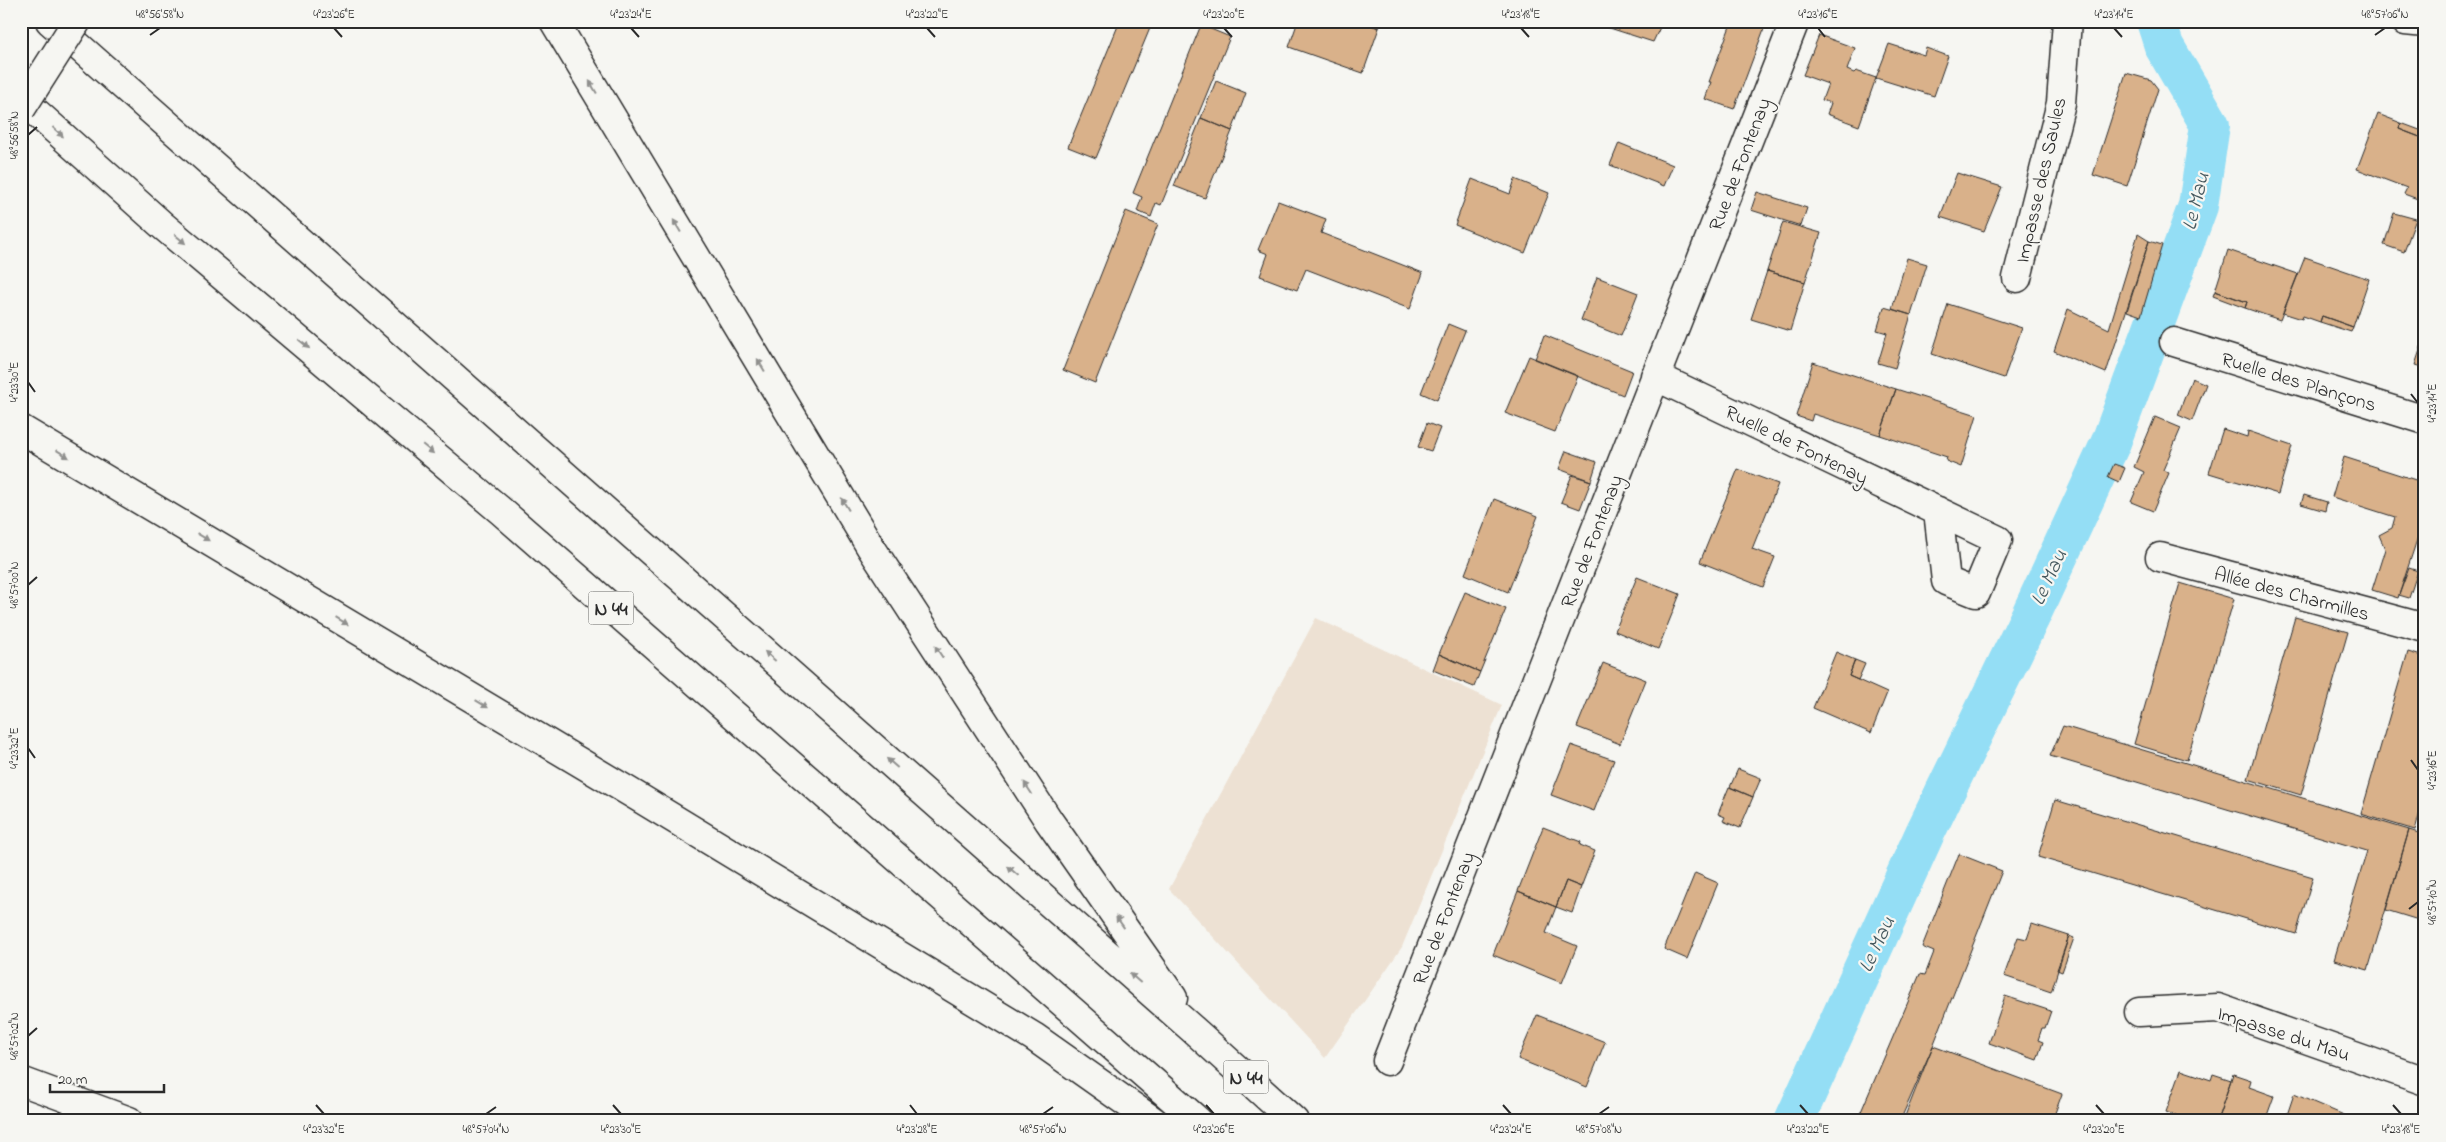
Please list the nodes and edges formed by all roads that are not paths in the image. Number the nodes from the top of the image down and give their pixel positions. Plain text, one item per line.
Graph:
1 (50, 21) edge
2 (77, 21) edge
3 (554, 21) edge
4 (1795, 21) edge
5 (2067, 21) edge
6 (2405, 21) edge
7 (2425, 23) edge
8 (21, 100) edge
9 (21, 109) edge
10 (2017, 278) dead end
11 (2174, 342) dead end
12 (1655, 376) junction
13 (2425, 420) edge
14 (21, 429) edge
15 (1938, 511) dead end
16 (2160, 557) dead end
17 (2425, 628) edge
18 (2139, 1012) dead end
19 (1198, 1034) junction
20 (1387, 1061) dead end
21 (21, 1081) edge
22 (2425, 1081) edge
23 (129, 1121) edge
24 (1153, 1121) edge
25 (1198, 1121) edge
26 (1294, 1121) edge

19 -> 1 main road, N 44
2 - 9 main road, bridge
19 -> 3 main road
4 - 12 main road, Rue de Fontenay
5 - 10 main road, Impasse des Saules
6 - 7 main road
8 -> 25 main road, N 44
11 - 13 main road, Ruelle des Plançons
12 - 15 main road, Ruelle de Fontenay
12 - 20 main road, Rue de Fontenay
14 -> 24 main road
16 - 17 main road, Allée des Charmilles
18 - 22 main road, Impasse du Mau
19 - 26 main road, N 44
21 - 23 main road

